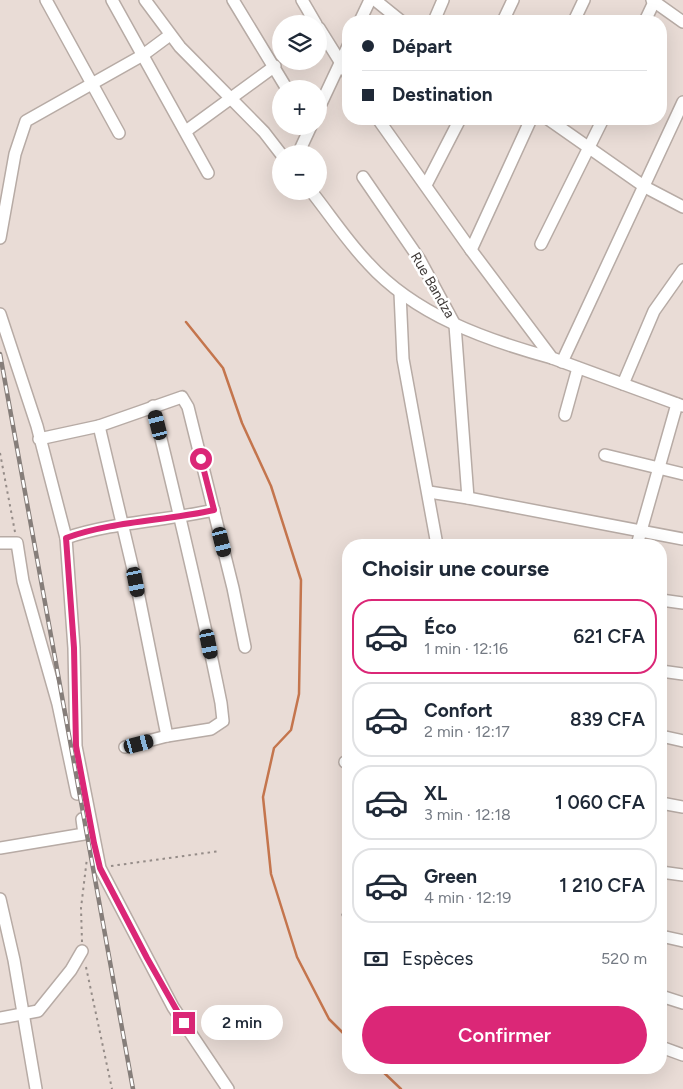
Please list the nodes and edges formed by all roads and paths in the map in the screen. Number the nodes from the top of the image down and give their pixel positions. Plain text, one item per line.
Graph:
1 (46, 0) edge
2 (112, 0) edge
3 (145, 0) edge
4 (234, 0) edge
5 (302, 0) edge
6 (370, 0) edge
7 (375, 0) edge
8 (443, 0) edge
9 (513, 0) edge
10 (584, 0) edge
11 (653, 0) edge
12 (311, 15) edge
13 (363, 15) edge
14 (394, 15) edge
15 (437, 15) edge
16 (507, 15) edge
17 (577, 15) edge
18 (648, 15) edge
19 (683, 22) edge
20 (170, 35) junction
21 (327, 41) edge
22 (143, 55) junction
23 (342, 59) edge
24 (272, 61) edge
25 (340, 63) junction
26 (342, 66) edge
27 (272, 68) edge
28 (92, 85) junction
29 (327, 91) edge
30 (230, 98) junction
31 (683, 102) edge
32 (384, 125) edge
33 (457, 125) edge
34 (528, 125) edge
35 (557, 125) edge
36 (599, 125) edge
37 (186, 131) junction
38 (119, 133) dead end
39 (274, 145) edge
40 (590, 147) junction
41 (208, 173) dead end
42 (363, 177) dead end
43 (426, 185) junction
44 (645, 186) junction
45 (318, 200) edge
46 (683, 207) edge
47 (0, 238) edge
48 (541, 244) dead end
49 (471, 250) junction
50 (683, 270) edge
51 (400, 293) junction
52 (0, 314) edge
53 (455, 325) junction
54 (557, 360) junction
55 (578, 368) junction
56 (623, 384) junction
57 (680, 405) edge
58 (153, 406) junction
59 (565, 415) dead end
60 (99, 426) junction
61 (39, 439) junction
62 (0, 454) edge
63 (605, 455) dead end
64 (659, 469) junction
65 (683, 474) edge
66 (429, 492) junction
67 (468, 498) junction
68 (214, 510) junction
69 (179, 518) junction
70 (122, 526) junction
71 (641, 531) junction
72 (66, 538) junction
73 (437, 539) edge
74 (639, 539) edge
75 (683, 539) edge
76 (0, 543) edge
77 (17, 543) junction
78 (667, 601) edge
79 (683, 603) edge
80 (245, 647) dead end
81 (667, 671) edge
82 (683, 674) edge
83 (167, 736) junction
84 (667, 737) edge
85 (683, 741) edge
86 (125, 748) dead end
87 (667, 804) edge
88 (683, 807) edge
89 (0, 848) edge
90 (220, 851) dead end
91 (87, 857) dead end
92 (100, 868) junction
93 (667, 873) edge
94 (683, 876) edge
95 (0, 899) edge
96 (667, 937) edge
97 (683, 941) edge
98 (82, 951) junction
99 (667, 998) edge
100 (683, 1003) edge
101 (24, 1015) junction
102 (0, 1018) edge
103 (667, 1049) edge
104 (683, 1055) edge
105 (36, 1089) edge
106 (112, 1089) edge
107 (228, 1089) edge

1 - 28 street
2 - 22 street
3 - 20 street
4 - 24 street
5 - 12 street
6 - 13 street
7 - 14 street
8 - 15 street
9 - 16 street
10 - 17 street
11 - 18 street
11 - 19 street
20 - 22 street
20 - 30 street
21 - 25 street
22 - 28 street
22 - 37 street
23 - 25 street
25 - 26 street
25 - 29 street
27 - 30 street
28 - 38 street
28 - 47 street
30 - 37 street
30 - 39 street
31 - 44 street
32 - 43 street
33 - 43 street
34 - 49 street
35 - 40 street
36 - 40 street
37 - 41 street
40 - 44 street
40 - 48 street
42 - 53 street, Rue Bandza
43 - 49 street
44 - 46 street
44 - 54 street
45 - 51 street
49 - 54 street
50 - 56 street
51 - 53 street
51 - 66 street
52 - 61 street
53 - 54 street
53 - 67 street, Rue Bandza
54 - 55 street
55 - 56 street
55 - 59 street
56 - 57 street
57 - 64 street
58 - 60 street
58 - 68 street
58 - 69 street
60 - 61 street
60 - 70 street
61 - 72 street
62 - 77 path
63 - 64 street
64 - 65 street
64 - 71 street
66 - 67 street
66 - 73 street
67 - 71 street
68 - 69 street
68 - 80 street
69 - 70 street
69 - 83 street
70 - 72 street
70 - 83 street
71 - 74 street
71 - 75 street
72 - 92 street
76 - 77 street
77 - 89 street
78 - 79 street
81 - 82 street
83 - 86 street
84 - 85 street
87 - 88 street
90 - 92 path
91 - 98 path
92 - 107 street
93 - 94 street
95 - 101 street
96 - 97 street
98 - 101 street
98 - 106 path
99 - 100 street
101 - 102 street
101 - 105 street
103 - 104 street

